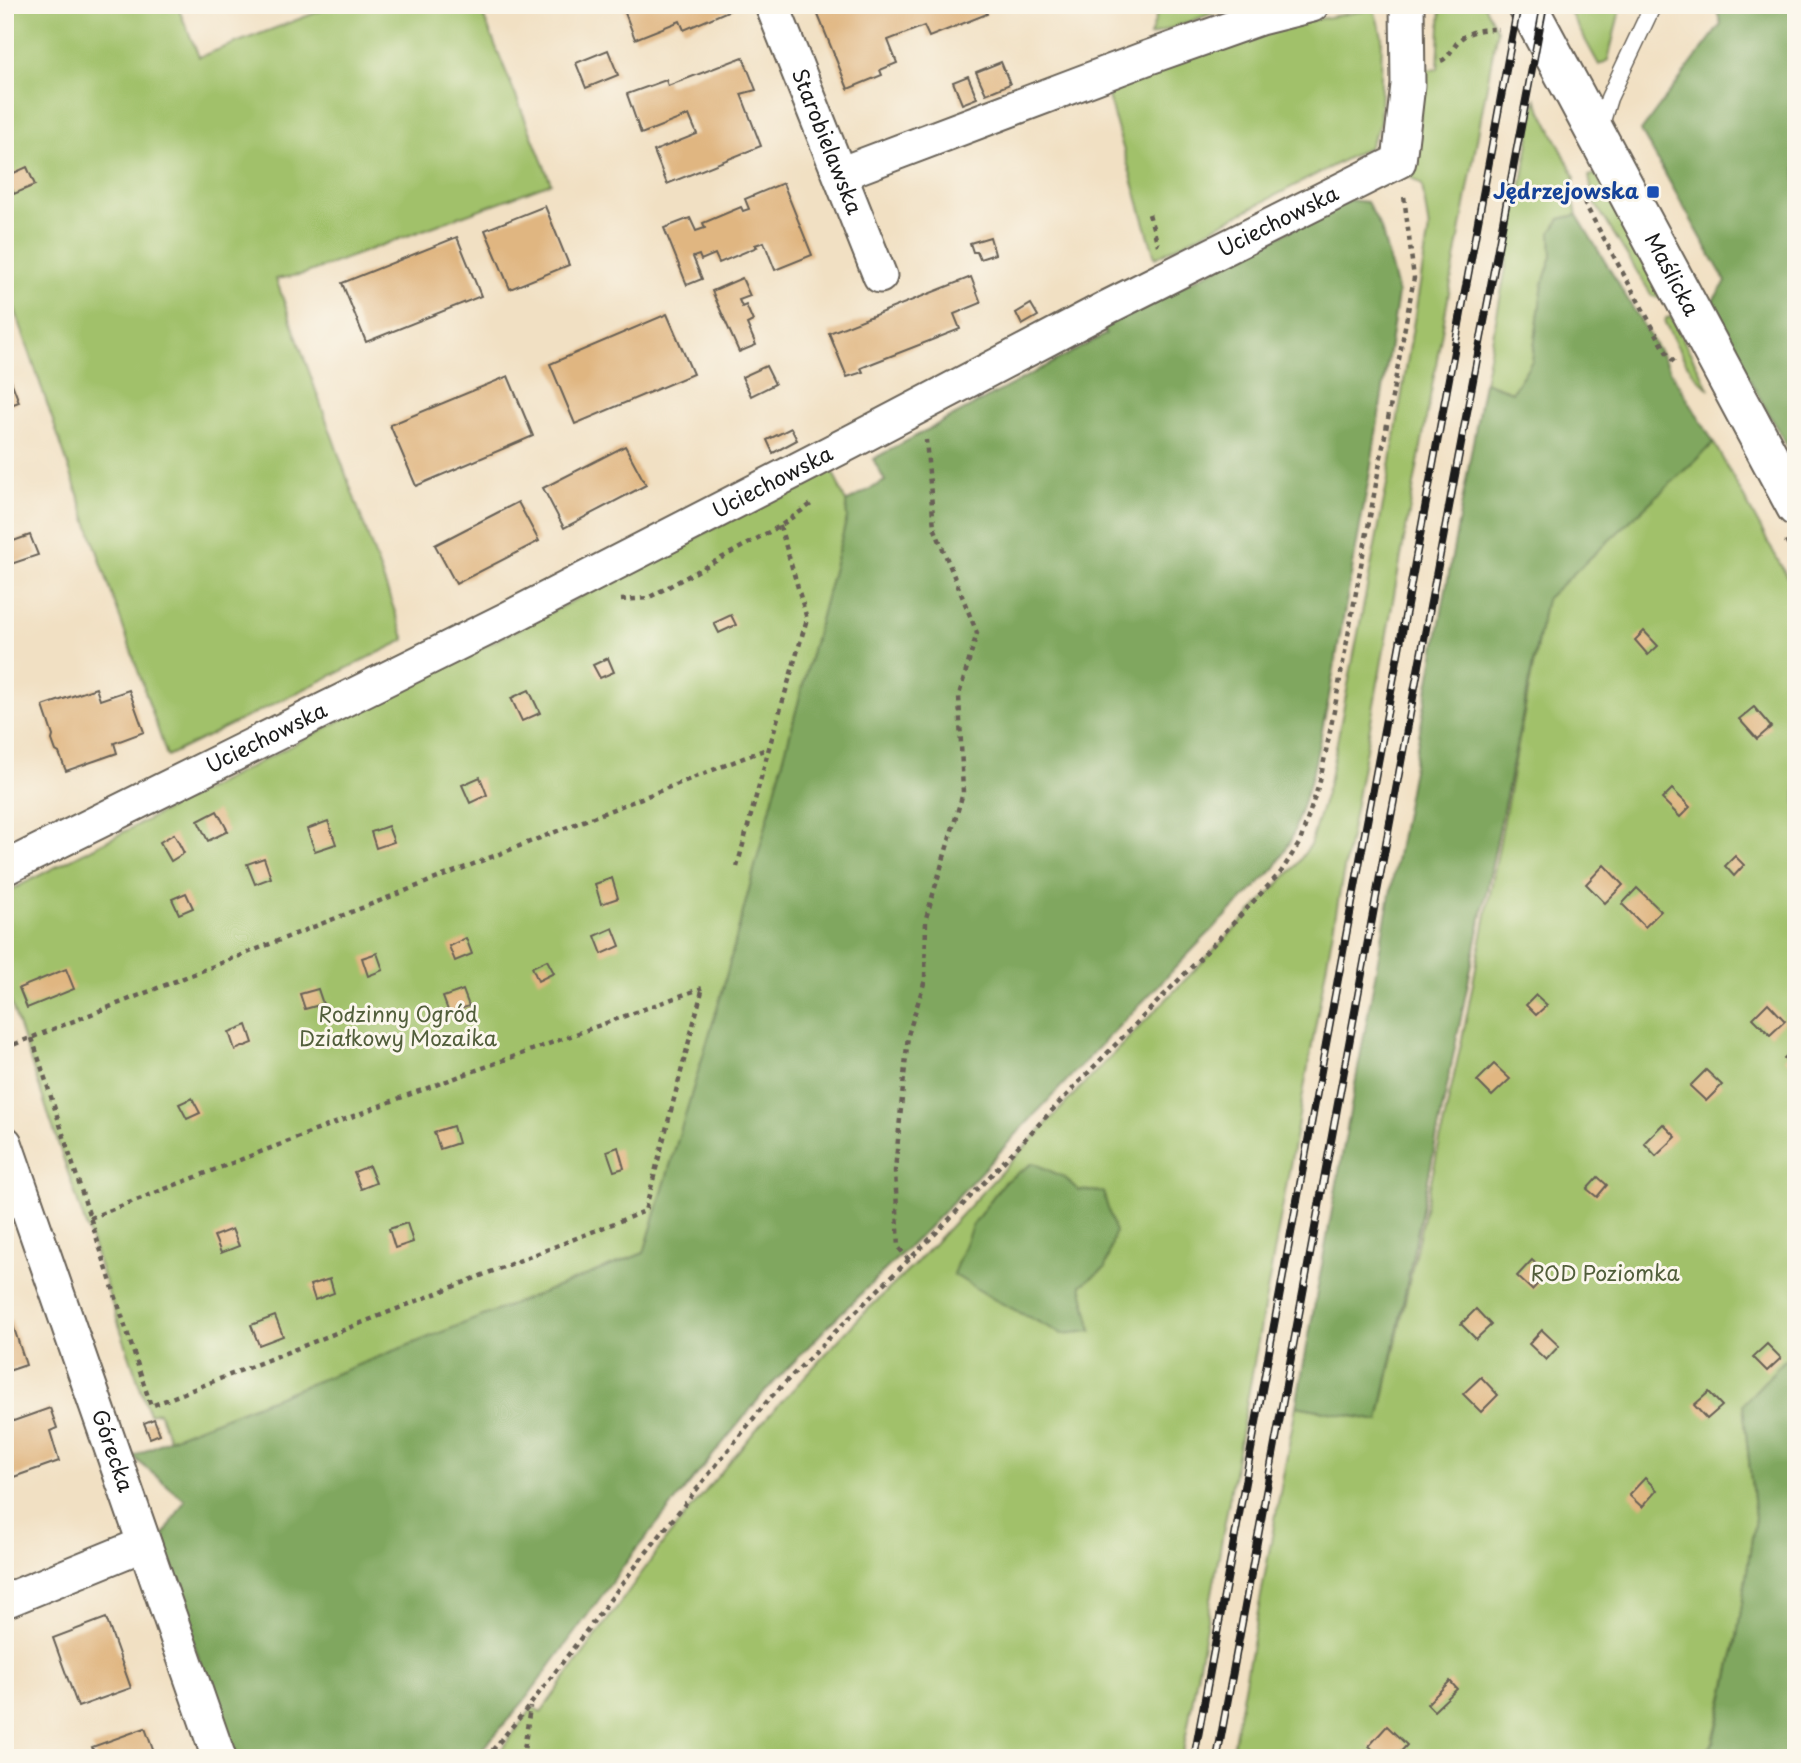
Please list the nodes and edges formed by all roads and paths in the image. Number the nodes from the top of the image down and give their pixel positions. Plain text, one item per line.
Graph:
1 (772, 5) edge
2 (1312, 5) edge
3 (1407, 5) edge
4 (1653, 5) edge
5 (1517, 17) edge
6 (1437, 62) dead end
7 (1597, 136) junction
8 (1399, 161) junction
9 (839, 174) junction
10 (1149, 215) dead end
11 (1158, 248) dead end
12 (880, 276) dead end
13 (925, 435) dead end
14 (1796, 507) edge
15 (780, 526) dead end
16 (769, 748) junction
17 (737, 867) dead end
18 (5, 868) edge
19 (32, 1038) junction
20 (5, 1048) edge
21 (5, 1143) edge
22 (90, 1218) junction
23 (909, 1260) junction
24 (144, 1544) junction
25 (5, 1601) edge
26 (530, 1705) junction
27 (219, 1758) edge
28 (486, 1758) edge
29 (523, 1758) edge

1 - 9 street, Starobielawska
2 - 9 street
3 - 8 street
4 - 7 lane
5 - 6 path
5 - 7 street, Maślicka
7 - 14 street, Maślicka
8 - 18 street, Uciechowska
8 - 23 path
9 - 12 street, Starobielawska
10 - 11 path
13 - 23 path
15 - 16 path
16 - 17 path
16 - 19 path
19 - 20 path
19 - 22 path
21 - 24 street, Górecka
22 - 22 path
23 - 26 path
24 - 25 street
24 - 27 street, Górecka
26 - 28 path
26 - 29 path

